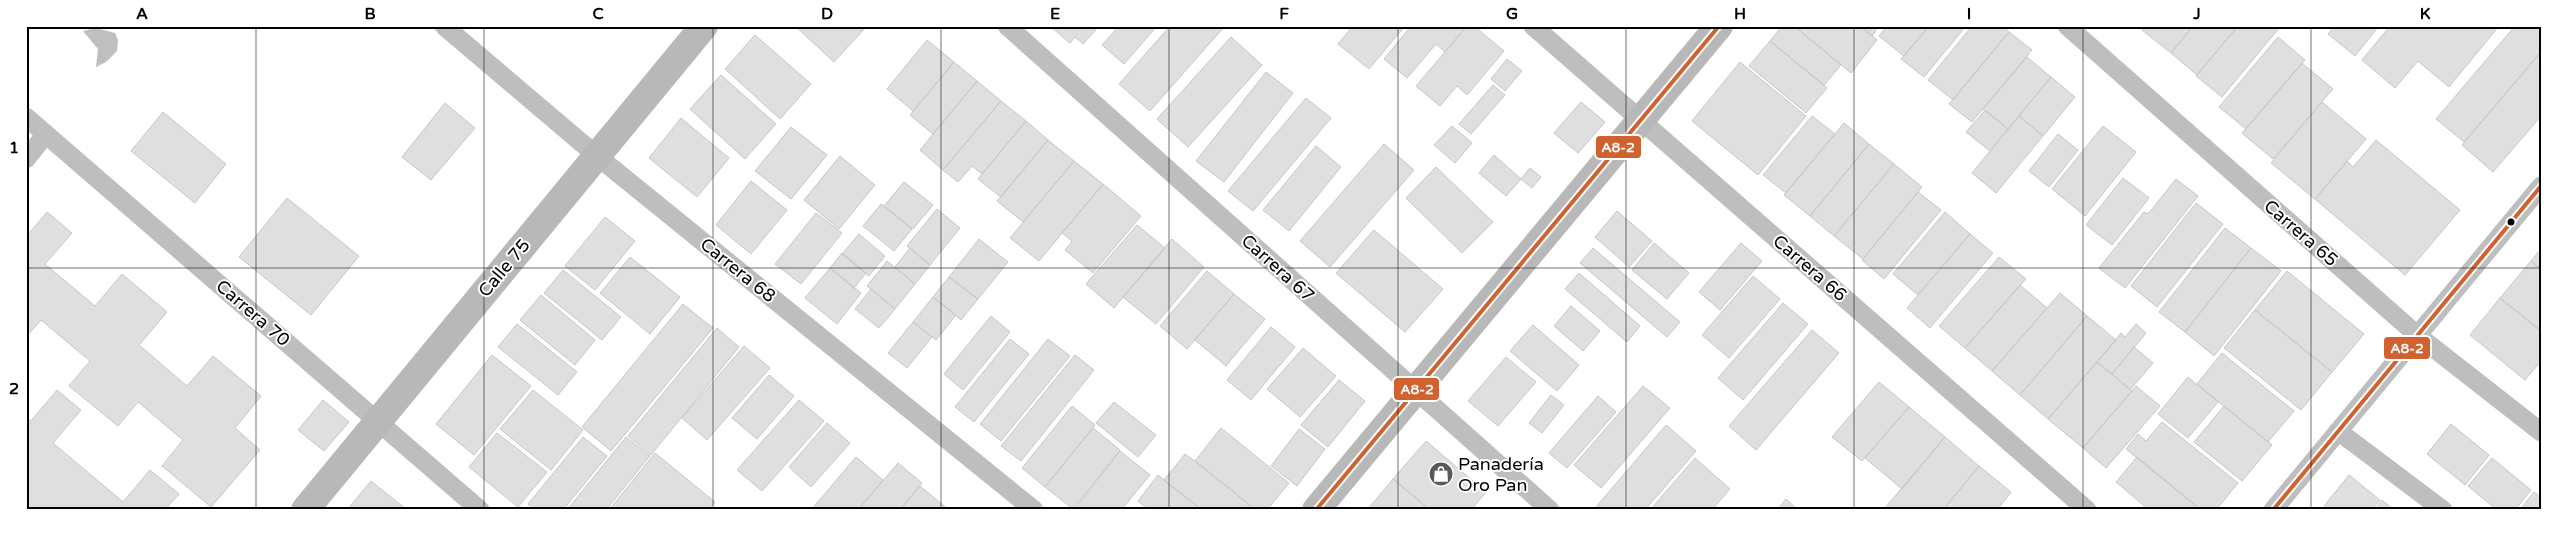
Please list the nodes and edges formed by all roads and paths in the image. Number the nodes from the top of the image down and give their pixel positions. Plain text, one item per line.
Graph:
1 (444, 26) edge
2 (704, 26) edge
3 (1006, 26) edge
4 (1533, 26) edge
5 (1719, 26) edge
6 (2067, 26) edge
7 (26, 117) edge
8 (1641, 120) junction
9 (46, 134) junction
10 (597, 156) junction
11 (26, 159) edge
12 (2541, 186) edge
13 (2417, 335) junction
14 (1416, 390) junction
15 (377, 421) junction
16 (2338, 431) junction
17 (2541, 432) edge
18 (305, 510) edge
19 (480, 510) edge
20 (1034, 510) edge
21 (1316, 510) edge
22 (1550, 510) edge
23 (2087, 510) edge
24 (2272, 510) edge
25 (2443, 510) edge

1 - 10 street, Carrera 68
2 - 10 street, Calle 75
3 - 14 street, Carrera 67
4 - 8 street, Carrera 66
5 - 8 street
6 - 13 street, Carrera 65
7 - 9 street, Carrera 70
8 - 14 street
8 - 23 street, Carrera 66
9 - 11 street
9 - 15 street, Carrera 70
10 - 15 street, Calle 75
10 - 20 street, Carrera 68
12 - 13 street
13 - 16 street
13 - 17 street, Carrera 65
14 - 21 street
14 - 22 street, Carrera 67
15 - 18 street, Calle 75
15 - 19 street, Carrera 70
16 - 24 street
16 - 25 street

